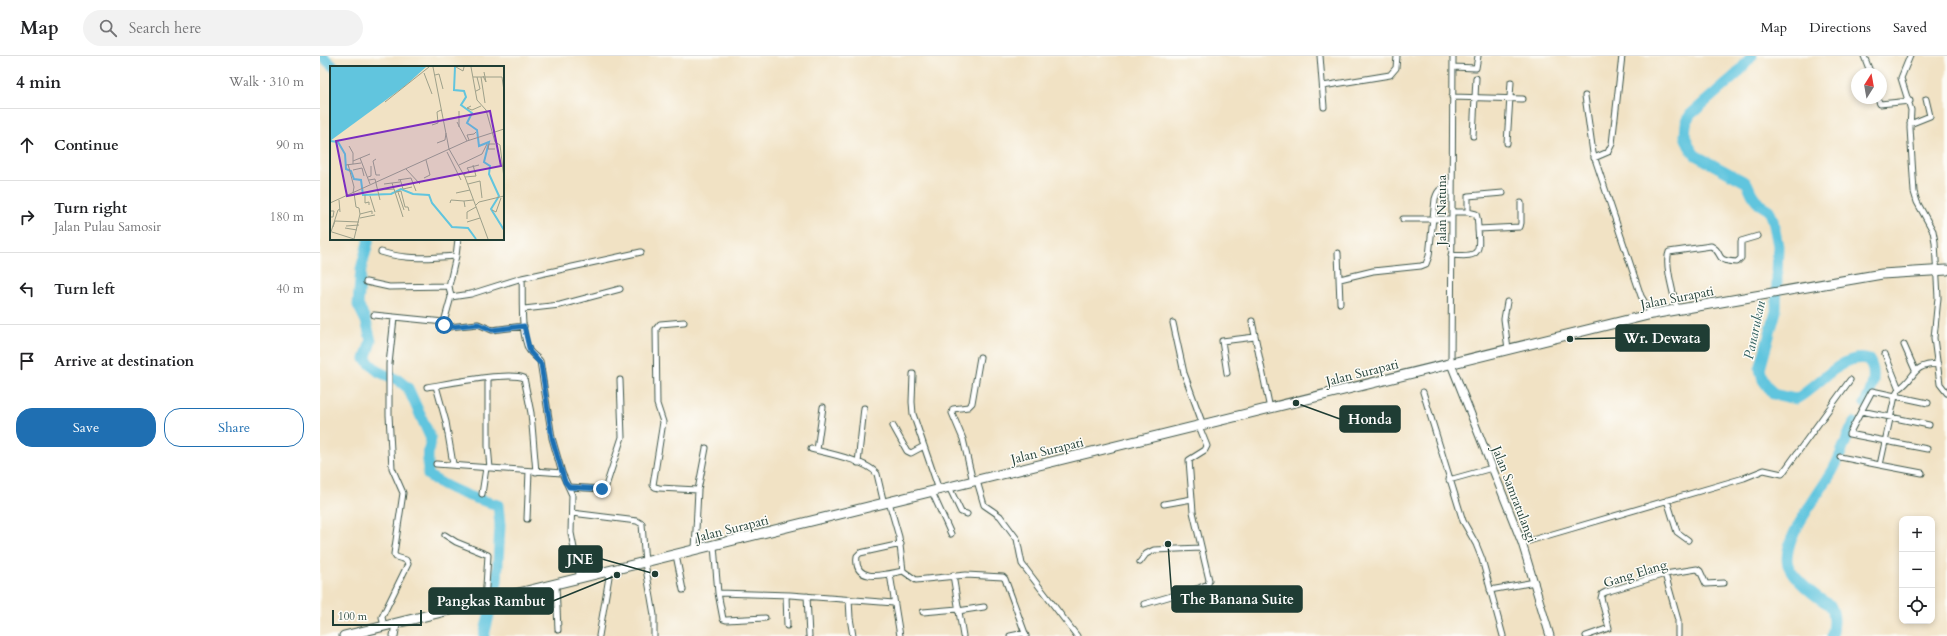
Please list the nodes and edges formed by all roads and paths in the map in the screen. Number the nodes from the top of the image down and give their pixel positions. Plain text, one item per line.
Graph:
1 (1320, 56) edge
2 (1397, 56) edge
3 (1453, 56) edge
4 (1478, 56) edge
5 (1622, 56) edge
6 (1864, 56) edge
7 (1910, 56) edge
8 (1453, 67) junction
9 (1869, 68) edge
10 (1476, 78) dead end
11 (1511, 82) dead end
12 (1323, 86) junction
13 (1584, 96) dead end
14 (1452, 97) junction
15 (1475, 99) junction
16 (1509, 99) junction
17 (1523, 99) dead end
18 (1926, 99) dead end
19 (1910, 100) junction
20 (1887, 103) edge
21 (1324, 107) dead end
22 (1910, 124) junction
23 (1473, 136) dead end
24 (1507, 143) dead end
25 (1594, 158) junction
26 (1452, 188) junction
27 (1504, 193) dead end
28 (1521, 203) dead end
29 (1452, 212) junction
30 (1468, 212) junction
31 (1432, 218) junction
32 (1403, 219) dead end
33 (1452, 219) junction
34 (1478, 229) junction
35 (1758, 236) dead end
36 (458, 240) edge
37 (381, 252) dead end
38 (641, 252) dead end
39 (1338, 253) dead end
40 (1451, 255) junction
41 (456, 256) junction
42 (1936, 270) junction
43 (1947, 270) edge
44 (522, 278) junction
45 (1340, 279) junction
46 (366, 282) dead end
47 (449, 286) junction
48 (620, 289) dead end
49 (451, 297) junction
50 (1507, 302) dead end
51 (1340, 303) dead end
52 (524, 308) junction
53 (1677, 309) junction
54 (1652, 314) junction
55 (374, 315) dead end
56 (394, 318) junction
57 (1252, 321) dead end
58 (444, 322) junction
59 (684, 322) dead end
60 (1174, 323) dead end
61 (524, 326) junction
62 (1255, 337) junction
63 (1904, 345) dead end
64 (1508, 350) junction
65 (1885, 354) dead end
66 (980, 357) dead end
67 (1451, 364) junction
68 (1938, 364) junction
69 (1916, 370) junction
70 (1227, 373) dead end
71 (913, 374) dead end
72 (488, 379) junction
73 (620, 380) dead end
74 (1850, 380) dead end
75 (436, 386) junction
76 (427, 388) dead end
77 (1899, 389) junction
78 (1423, 392) dead end
79 (1947, 393) edge
80 (1895, 396) junction
81 (1928, 403) dead end
82 (823, 407) dead end
83 (864, 408) dead end
84 (1270, 409) junction
85 (1861, 411) junction
86 (1890, 417) junction
87 (1929, 425) dead end
88 (894, 426) dead end
89 (1201, 426) junction
90 (1885, 441) junction
91 (924, 446) junction
92 (706, 448) dead end
93 (811, 449) dead end
94 (1927, 449) dead end
95 (817, 450) junction
96 (1840, 457) dead end
97 (858, 463) junction
98 (436, 464) dead end
99 (453, 464) junction
100 (1880, 465) junction
101 (488, 468) junction
102 (1492, 468) junction
103 (529, 471) junction
104 (536, 472) junction
105 (562, 473) junction
106 (1922, 473) dead end
107 (1449, 480) junction
108 (975, 481) junction
109 (569, 487) junction
110 (949, 488) junction
111 (698, 490) junction
112 (936, 491) junction
113 (482, 494) dead end
114 (1192, 499) junction
115 (1667, 500) junction
116 (886, 503) junction
117 (1164, 504) dead end
118 (572, 513) junction
119 (967, 514) dead end
120 (527, 519) dead end
121 (951, 534) dead end
122 (444, 535) dead end
123 (1688, 540) dead end
124 (1522, 543) junction
125 (900, 544) junction
126 (714, 546) junction
127 (1201, 548) junction
128 (695, 550) junction
129 (676, 555) junction
130 (1140, 562) dead end
131 (645, 563) junction
132 (610, 571) junction
133 (903, 571) junction
134 (890, 574) junction
135 (1665, 574) junction
136 (953, 575) junction
137 (580, 579) junction
138 (1534, 582) junction
139 (1724, 583) dead end
140 (556, 585) junction
141 (683, 590) dead end
142 (1490, 590) junction
143 (718, 593) junction
144 (786, 595) junction
145 (807, 596) junction
146 (849, 599) junction
147 (487, 602) junction
148 (894, 603) junction
149 (1144, 604) dead end
150 (984, 607) dead end
151 (958, 610) junction
152 (924, 612) dead end
153 (765, 618) dead end
154 (396, 624) junction
155 (788, 626) dead end
156 (384, 627) junction
157 (558, 630) dead end
158 (1025, 635) edge
159 (344, 636) edge
160 (394, 636) edge
161 (599, 636) edge
162 (654, 636) edge
163 (809, 636) edge
164 (853, 636) edge
165 (900, 636) edge
166 (962, 636) edge
167 (1010, 636) edge
168 (1077, 636) edge
169 (1503, 636) edge
170 (1550, 636) edge
171 (1586, 636) edge
172 (1678, 636) edge

1 - 12 street
2 - 12 street
3 - 8 street, Jalan Natuna
4 - 8 street
5 - 25 street
6 - 9 street
7 - 19 street
8 - 14 street, Jalan Natuna
10 - 15 street
11 - 16 street
12 - 21 street
13 - 25 street
14 - 15 street
14 - 26 street, Jalan Natuna
15 - 16 street
15 - 23 street
16 - 17 street
16 - 24 street
18 - 22 street
19 - 20 street
19 - 22 street
22 - 42 street
25 - 54 street
26 - 29 street, Jalan Natuna
26 - 31 street
27 - 30 street
28 - 34 street
29 - 30 street
29 - 33 street, Jalan Natuna
30 - 34 street
31 - 32 street
31 - 33 street
31 - 45 street
33 - 40 street, Jalan Natuna
34 - 40 street
35 - 53 street
36 - 41 street
37 - 41 street
38 - 44 street
39 - 45 street
40 - 67 street, Jalan Natuna
41 - 47 street
42 - 43 highway, Jalan Surapati
42 - 53 highway, Jalan Surapati
42 - 68 street
44 - 49 street
44 - 52 street
45 - 51 street
46 - 47 street
47 - 49 street
48 - 52 street
49 - 58 street
50 - 64 street
52 - 61 street
53 - 54 highway, Jalan Surapati
54 - 64 highway, Jalan Surapati
55 - 56 street
56 - 58 street
56 - 156 street
57 - 62 street
58 - 61 street
59 - 111 street
60 - 89 street
61 - 105 street
62 - 70 street
62 - 84 street
63 - 69 street
64 - 67 highway, Jalan Surapati
65 - 77 street
66 - 108 street
67 - 84 highway, Jalan Surapati
67 - 102 main road, Jalan Samratulangi
68 - 69 street
68 - 79 street
69 - 77 street
71 - 91 street
72 - 75 street
72 - 101 street
72 - 104 street
73 - 109 street
74 - 115 street
75 - 76 street
75 - 99 street
77 - 80 street
78 - 107 street
80 - 81 street
80 - 85 street
80 - 86 street
82 - 95 street
83 - 97 street
84 - 89 highway, Jalan Surapati
85 - 86 street
85 - 90 street
86 - 87 street
86 - 90 street
88 - 91 street
89 - 108 highway, Jalan Surapati
89 - 114 street
90 - 94 street
90 - 100 street
91 - 112 street
92 - 111 street
93 - 95 street
95 - 97 street
96 - 100 street
97 - 116 street
98 - 99 street
99 - 101 street
100 - 106 street
101 - 103 street
101 - 113 street
102 - 107 street
102 - 124 main road, Jalan Samratulangi
103 - 104 street
103 - 120 street
104 - 105 street
105 - 109 street
107 - 142 street
108 - 110 highway, Jalan Surapati
108 - 168 street
109 - 118 street
110 - 112 highway, Jalan Surapati
110 - 119 street
111 - 128 street
112 - 116 highway, Jalan Surapati
112 - 121 street
114 - 117 street
114 - 127 street
115 - 123 street
115 - 124 street
116 - 125 street
116 - 126 highway, Jalan Surapati
118 - 131 street
118 - 137 street
122 - 147 street
124 - 138 main road, Jalan Samratulangi
125 - 133 street
125 - 134 street
126 - 128 highway, Jalan Surapati
126 - 143 street
127 - 130 street
127 - 149 street
128 - 129 highway, Jalan Surapati
129 - 131 highway, Jalan Surapati
129 - 141 street
131 - 132 highway, Jalan Surapati
131 - 162 street
132 - 137 highway, Jalan Surapati
132 - 161 street
133 - 134 street
133 - 136 street
134 - 148 street
135 - 139 street, Gang Elang
135 - 171 street, Gang Elang
135 - 172 street
136 - 151 street
136 - 158 street
137 - 140 highway, Jalan Surapati
138 - 142 street
138 - 170 main road, Jalan Samratulangi
140 - 147 highway, Jalan Surapati
140 - 157 street
142 - 169 street
143 - 144 street
143 - 153 street
144 - 145 street
144 - 155 street
145 - 146 street
145 - 163 street
146 - 148 street
146 - 164 street
147 - 154 highway, Jalan Surapati
148 - 165 street
150 - 151 street
151 - 152 street
151 - 166 street
154 - 156 highway, Jalan Surapati
154 - 160 main road
156 - 159 highway, Jalan Surapati
158 - 167 street

